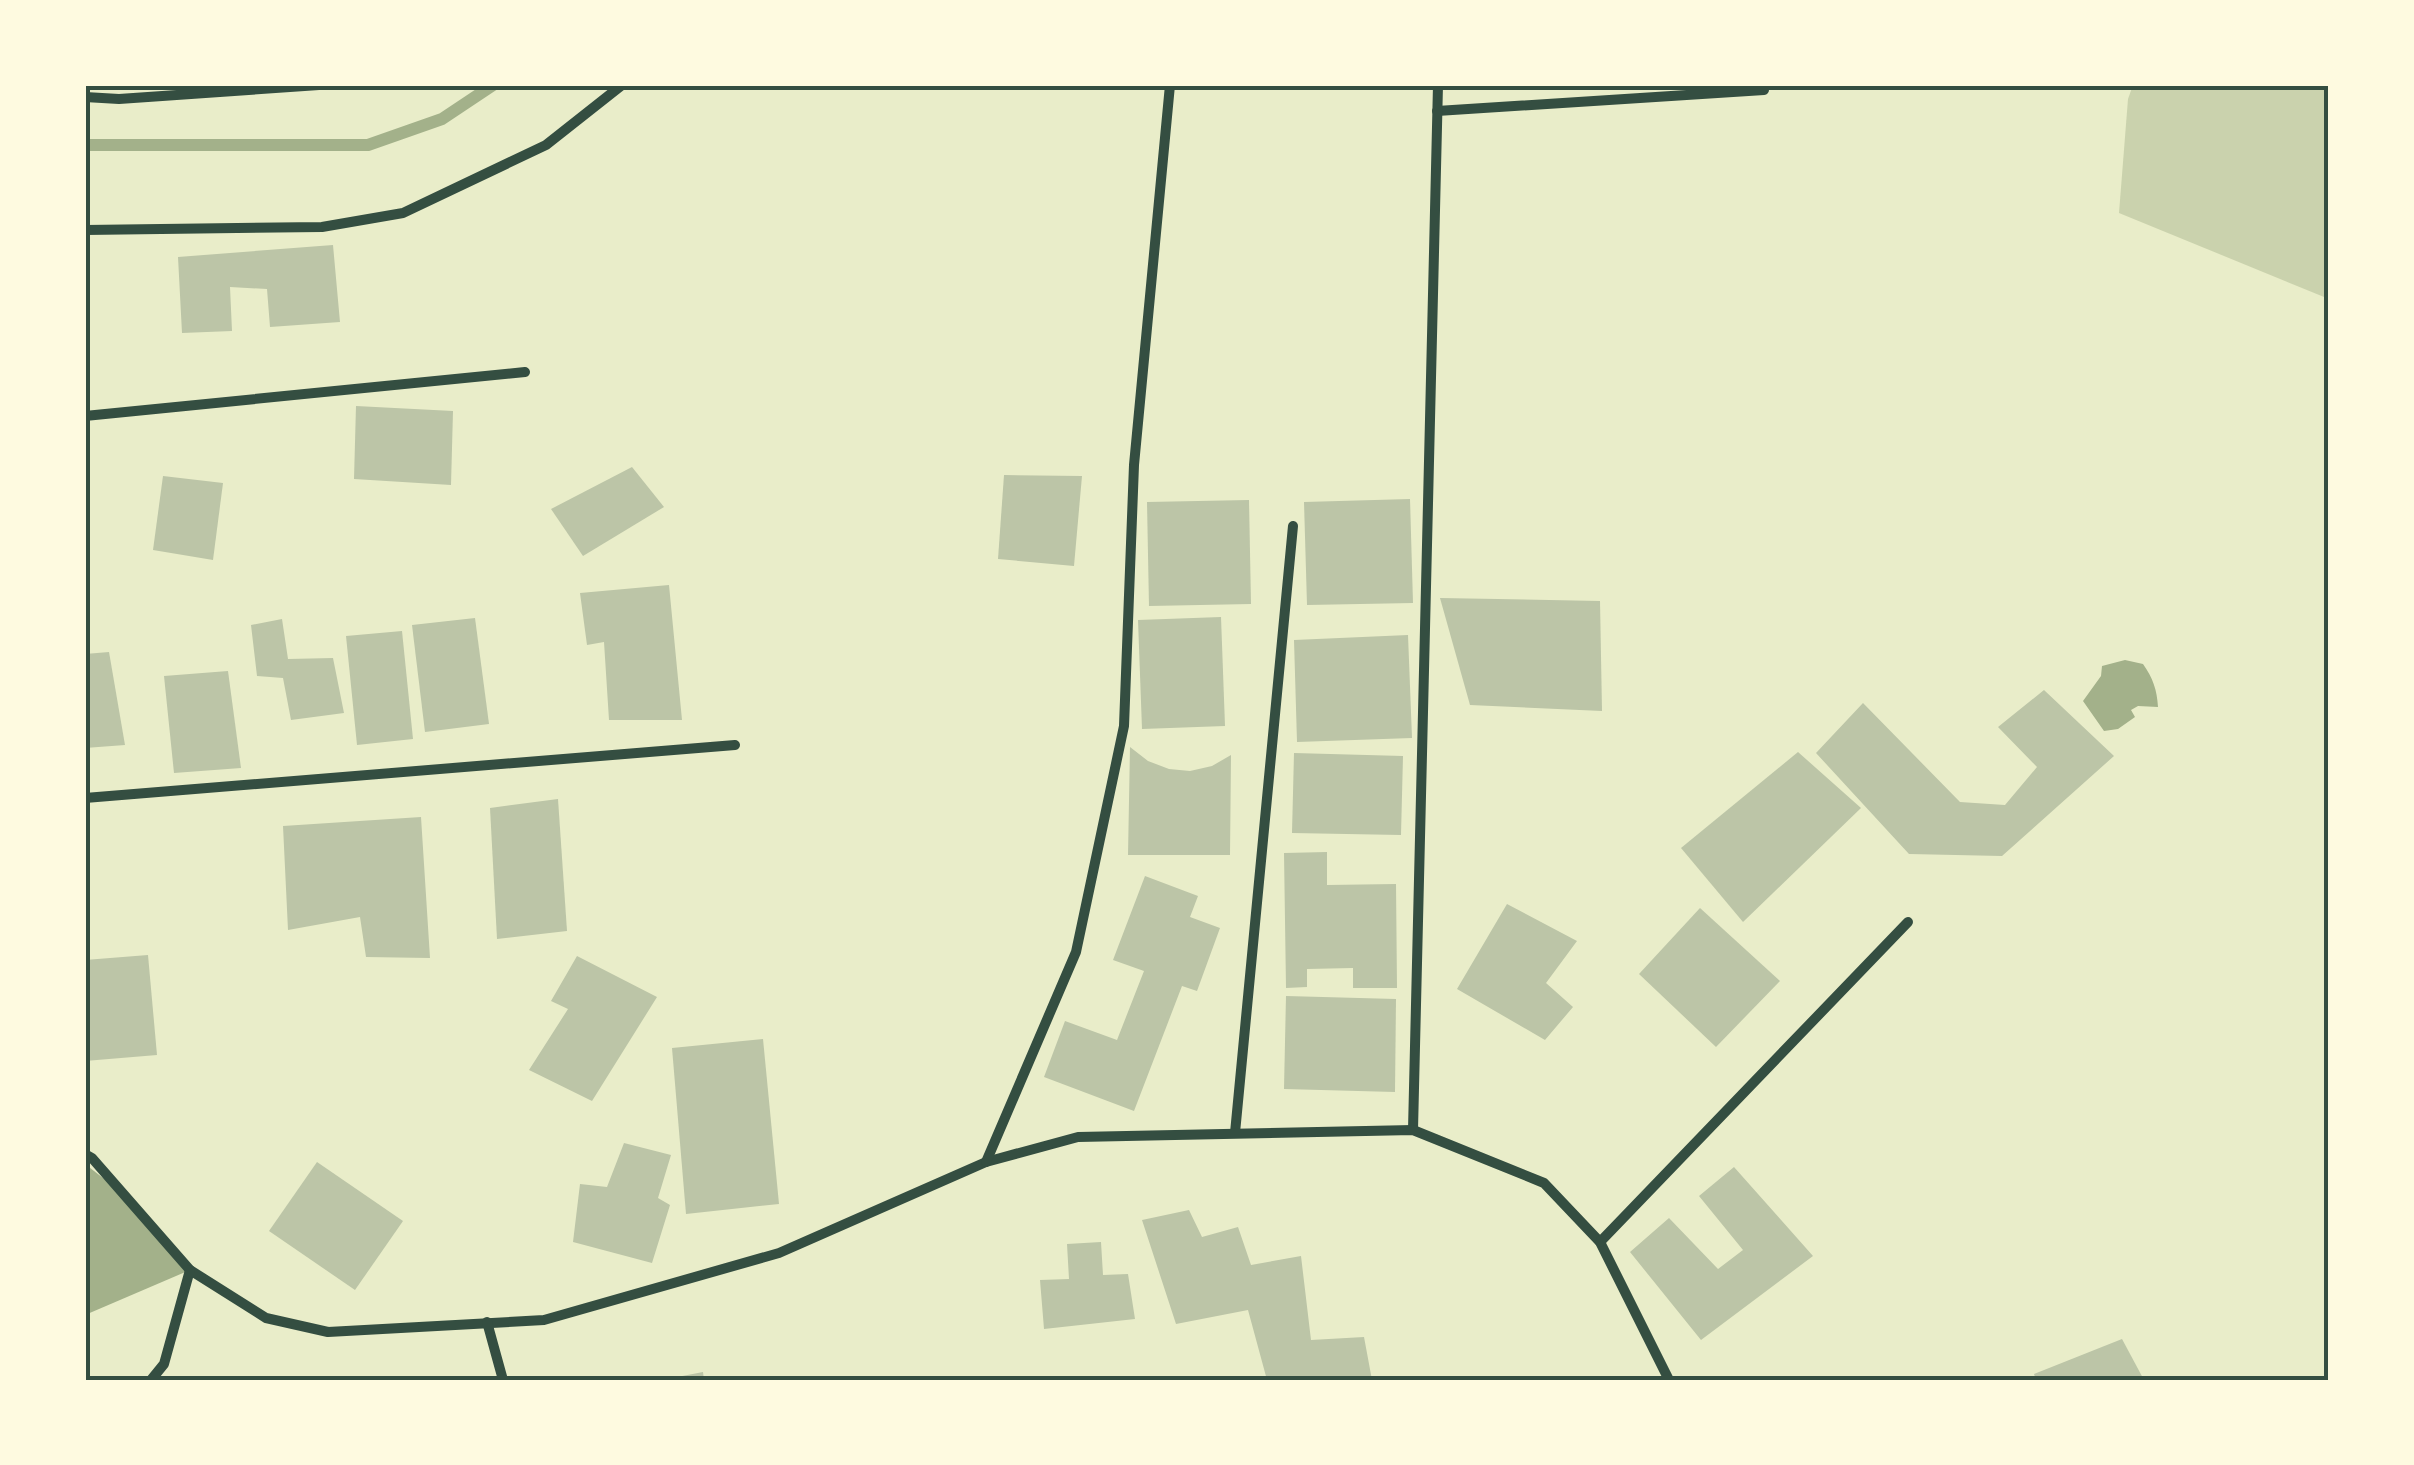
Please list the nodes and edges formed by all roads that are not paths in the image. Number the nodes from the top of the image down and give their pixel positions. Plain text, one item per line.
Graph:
1 (319, 85) edge
2 (622, 85) edge
3 (1170, 85) edge
4 (1438, 85) edge
5 (1764, 90) dead end
6 (85, 98) edge
7 (1438, 112) junction
8 (85, 230) edge
9 (524, 372) dead end
10 (85, 416) edge
11 (1294, 526) dead end
12 (736, 745) dead end
13 (85, 798) edge
14 (1908, 922) dead end
15 (1414, 1130) junction
16 (1235, 1134) junction
17 (85, 1154) edge
18 (986, 1162) junction
19 (1600, 1242) junction
20 (190, 1270) junction
21 (488, 1322) junction
22 (152, 1380) edge
23 (503, 1380) edge
24 (1669, 1380) edge

1 - 6 street
2 - 8 street
3 - 18 street
4 - 7 street
5 - 7 street
7 - 15 street
9 - 10 street
11 - 16 street
12 - 13 street
14 - 19 street
15 - 16 street
15 - 19 street
16 - 18 street
17 - 20 street
18 - 21 street
19 - 24 street
20 - 21 street
20 - 22 street
21 - 23 street

